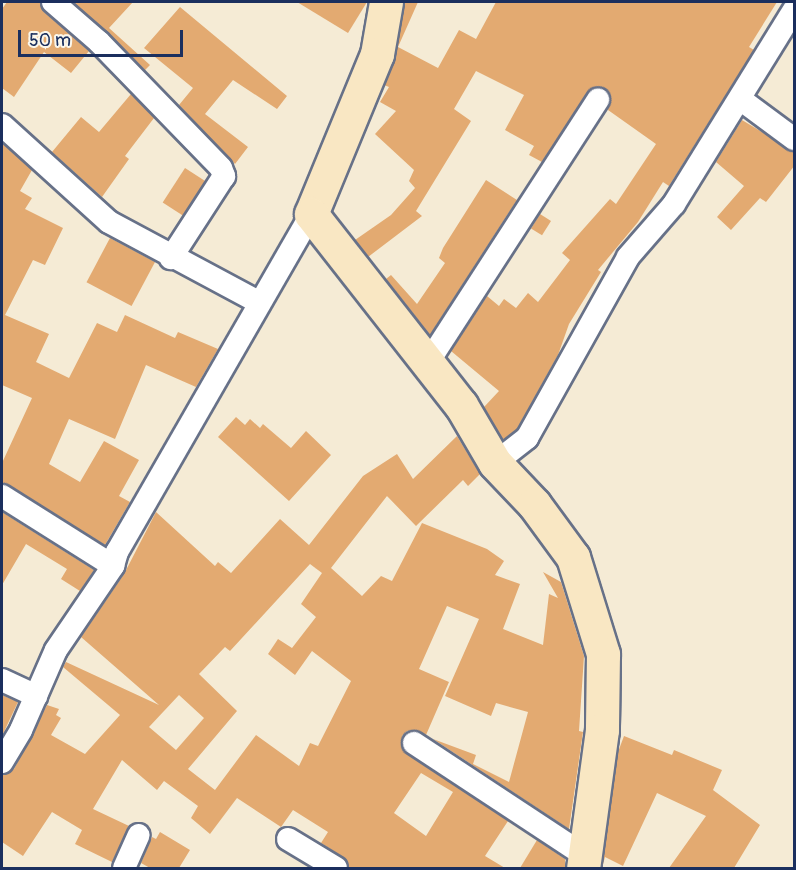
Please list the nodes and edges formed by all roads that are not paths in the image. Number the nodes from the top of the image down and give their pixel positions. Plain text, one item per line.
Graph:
1 (53, 2) edge
2 (386, 2) edge
3 (795, 10) edge
4 (740, 99) junction
5 (598, 100) dead end
6 (2, 124) edge
7 (795, 140) edge
8 (311, 214) junction
9 (171, 258) junction
10 (260, 303) junction
11 (428, 364) junction
12 (495, 463) junction
13 (2, 496) edge
14 (113, 566) junction
15 (2, 680) edge
16 (37, 696) junction
17 (414, 743) dead end
18 (2, 762) edge
19 (139, 835) dead end
20 (288, 839) dead end
21 (585, 862) edge
22 (123, 868) edge
23 (336, 868) edge

1 - 9 street
2 - 8 street
3 - 4 street
4 - 7 street
4 - 12 street
5 - 11 street
6 - 9 street
8 - 10 street
8 - 11 street
9 - 10 street
10 - 14 street
11 - 12 street
12 - 21 street
13 - 14 street
14 - 16 street
15 - 16 street
16 - 18 street
17 - 21 street
19 - 22 street
20 - 23 street

